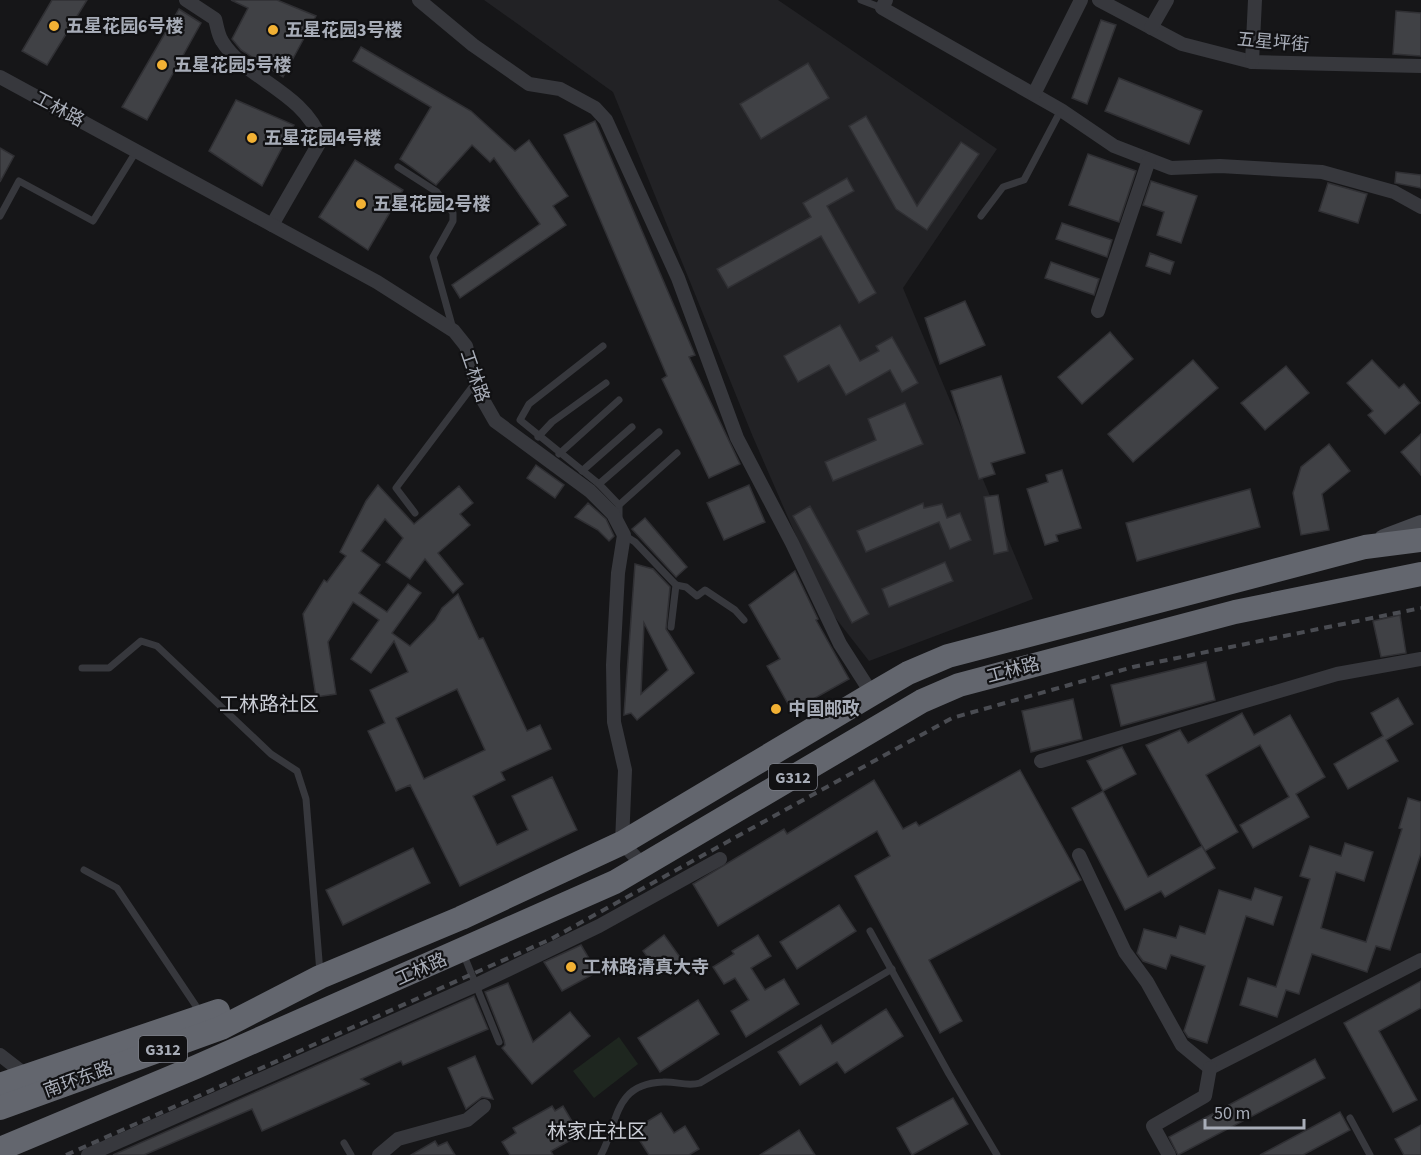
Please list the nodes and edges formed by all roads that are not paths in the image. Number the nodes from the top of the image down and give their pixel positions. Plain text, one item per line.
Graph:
1 (186, 0) edge
2 (419, 0) edge
3 (861, 0) edge
4 (1081, 0) edge
5 (1099, 0) edge
6 (1167, 0) edge
7 (1255, 0) edge
8 (884, 4) edge
9 (1151, 28) junction
10 (1252, 62) junction
11 (1421, 66) edge
12 (0, 77) edge
13 (1034, 94) junction
14 (1061, 110) junction
15 (137, 150) junction
16 (1149, 160) junction
17 (398, 167) dead end
18 (1421, 207) edge
19 (0, 216) edge
20 (981, 216) dead end
21 (272, 225) junction
22 (1098, 311) dead end
23 (454, 331) junction
24 (603, 346) dead end
25 (476, 381) junction
26 (606, 383) dead end
27 (619, 400) dead end
28 (632, 427) dead end
29 (659, 432) dead end
30 (538, 437) junction
31 (677, 453) dead end
32 (559, 454) junction
33 (582, 471) junction
34 (599, 484) junction
35 (619, 505) junction
36 (415, 513) dead end
37 (1421, 525) edge
38 (621, 529) junction
39 (1421, 540) edge
40 (1365, 547) junction
41 (1421, 574) edge
42 (676, 585) junction
43 (744, 620) dead end
44 (671, 627) dead end
45 (1421, 659) edge
46 (82, 668) dead end
47 (872, 694) junction
48 (1041, 761) dead end
49 (622, 843) junction
50 (1078, 855) dead end
51 (720, 859) dead end
52 (644, 866) junction
53 (84, 870) dead end
54 (870, 931) dead end
55 (462, 951) junction
56 (1421, 960) edge
57 (892, 969) junction
58 (320, 977) junction
59 (476, 985) junction
60 (203, 1016) junction
61 (499, 1042) dead end
62 (0, 1055) edge
63 (196, 1067) junction
64 (1210, 1068) junction
65 (27, 1076) junction
66 (0, 1085) edge
67 (484, 1106) dead end
68 (0, 1108) edge
69 (1350, 1118) dead end
70 (344, 1143) dead end
71 (0, 1149) edge
72 (24, 1155) edge
73 (88, 1155) edge
74 (351, 1155) edge
75 (378, 1155) edge
76 (601, 1155) edge
77 (997, 1155) edge
78 (1169, 1155) edge
79 (1370, 1155) edge

1 - 21 street
2 - 47 street
3 - 8 lane
4 - 13 street
5 - 9 street, 五星坪街
6 - 9 street
7 - 10 street
8 - 13 street
9 - 10 street, 五星坪街
10 - 11 street, 五星坪街
12 - 15 street, 工林路
13 - 14 street
14 - 16 street
14 - 20 lane
15 - 19 lane
15 - 21 street, 工林路
16 - 18 street
16 - 22 street
17 - 23 lane
21 - 23 street, 工林路
23 - 25 street, 工林路
24 - 30 lane
25 - 36 lane
25 - 38 street, 工林路
26 - 30 lane
27 - 32 lane
28 - 33 lane
29 - 34 lane
30 - 32 lane
31 - 35 lane
32 - 33 lane
33 - 34 lane
34 - 35 lane
35 - 38 lane
37 - 40 street
38 - 42 lane
38 - 49 street
39 - 40 highway, 工林路 / G312
40 - 47 highway, 工林路 / G312
41 - 52 highway, 工林路 / G312
42 - 43 lane
42 - 44 lane
45 - 48 street
46 - 58 lane
47 - 49 highway, 工林路 / G312
49 - 52 street
49 - 58 highway, 工林路 / G312
50 - 64 street
51 - 59 street
52 - 55 highway, 工林路 / G312
53 - 60 lane
54 - 57 lane
55 - 59 lane
55 - 63 highway, 工林路 / G312
56 - 64 street
57 - 76 lane
57 - 77 lane
58 - 60 highway
58 - 68 highway, 南环东路 / G312
59 - 61 lane
59 - 73 street
60 - 65 highway
62 - 65 street
63 - 71 highway, 南环东路 / G312
63 - 72 highway
64 - 78 street
65 - 66 highway
67 - 75 street
69 - 79 lane
70 - 74 lane

